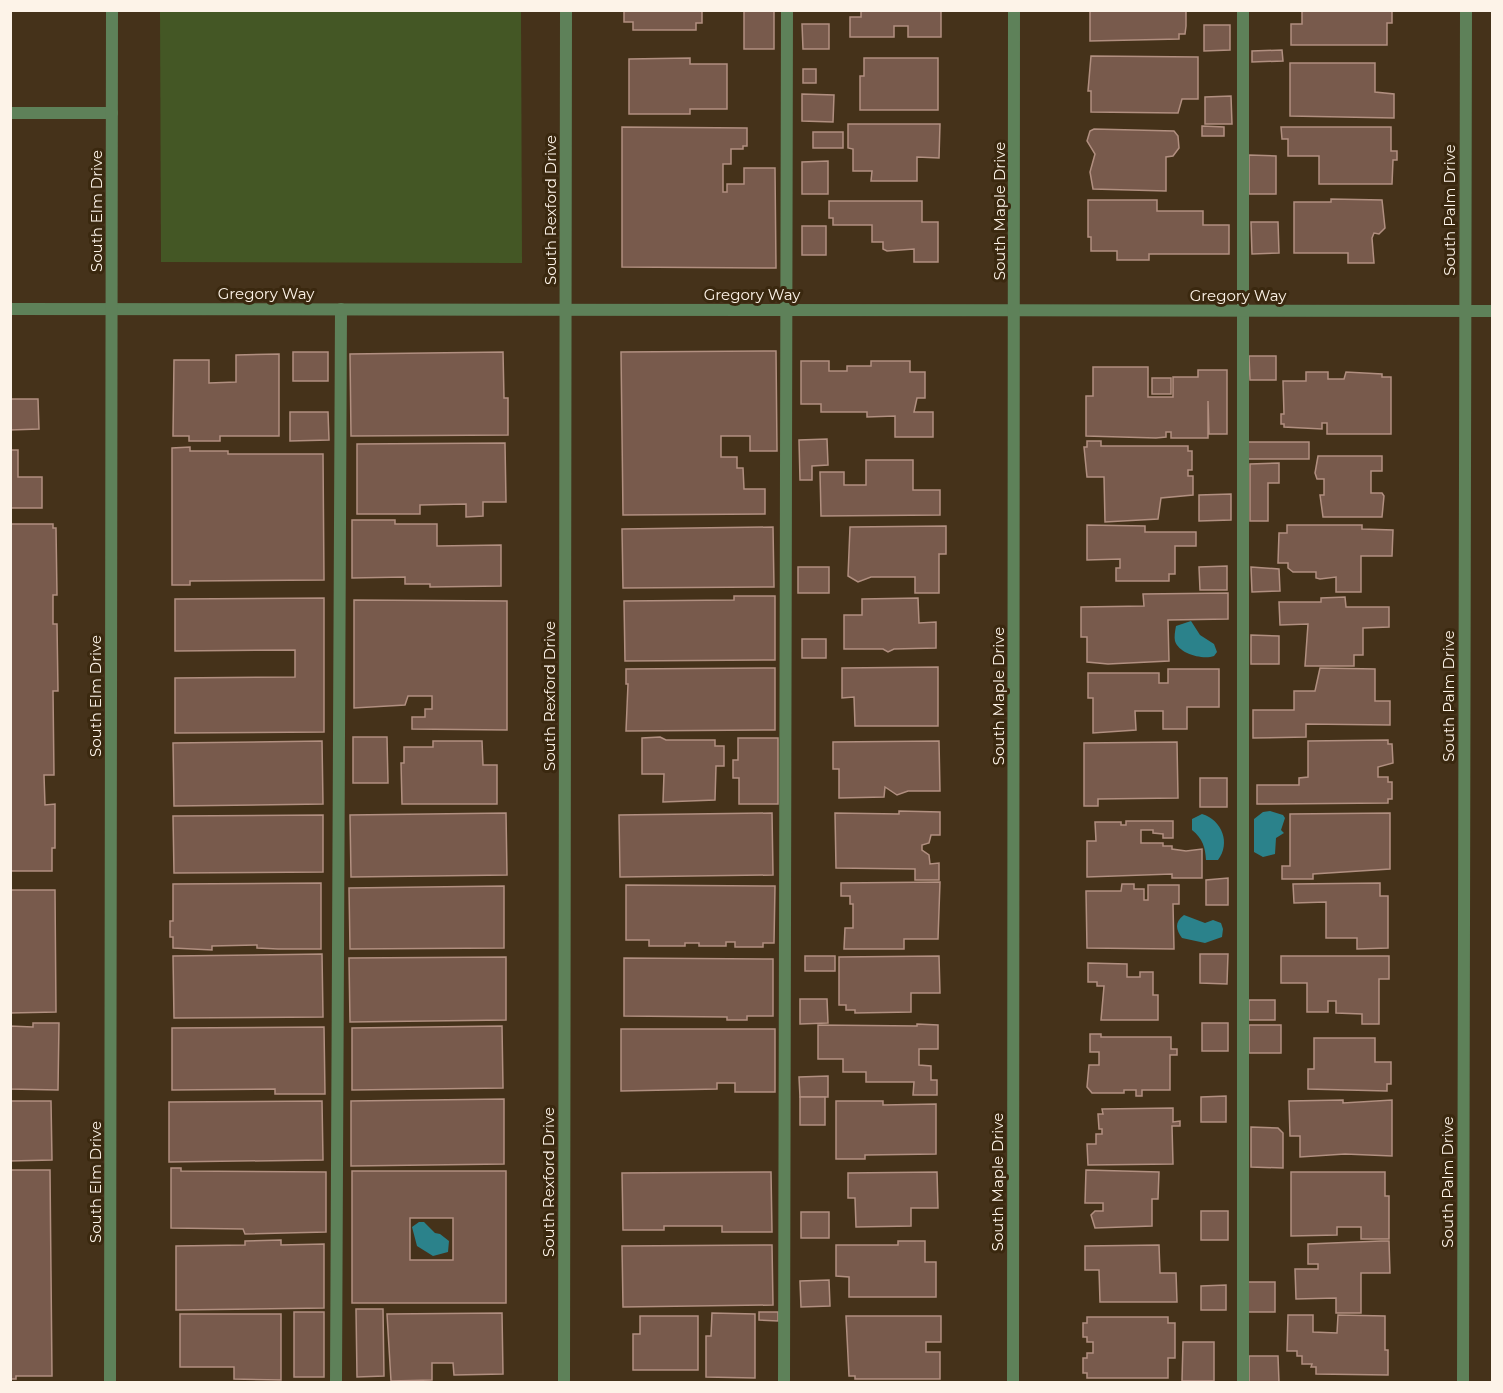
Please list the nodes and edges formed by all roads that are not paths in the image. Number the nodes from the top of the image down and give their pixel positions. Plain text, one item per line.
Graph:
1 (112, 10) edge
2 (566, 10) edge
3 (787, 10) edge
4 (1014, 10) edge
5 (1243, 10) edge
6 (1466, 10) edge
7 (10, 112) edge
8 (112, 113) junction
9 (10, 309) edge
10 (112, 309) junction
11 (341, 309) junction
12 (565, 310) junction
13 (785, 310) junction
14 (1015, 310) junction
15 (1243, 311) junction
16 (1465, 311) junction
17 (1492, 311) edge
18 (110, 1383) edge
19 (336, 1383) edge
20 (564, 1383) edge
21 (784, 1383) edge
22 (1013, 1383) edge
23 (1243, 1383) edge
24 (1462, 1383) edge

1 - 8 street, South Elm Drive
2 - 12 street, South Rexford Drive
3 - 13 street
4 - 14 street, South Maple Drive
5 - 15 street
6 - 16 street, South Palm Drive
7 - 8 street
8 - 10 street, South Elm Drive
9 - 10 street, Gregory Way
10 - 11 street, Gregory Way
10 - 18 street, South Elm Drive
11 - 12 street, Gregory Way
11 - 19 street
12 - 13 street, Gregory Way
12 - 20 street, South Rexford Drive
13 - 14 street, Gregory Way
13 - 21 street
14 - 15 street, Gregory Way
14 - 22 street, South Maple Drive
15 - 16 street, Gregory Way
15 - 23 street
16 - 17 street, Gregory Way
16 - 24 street, South Palm Drive

